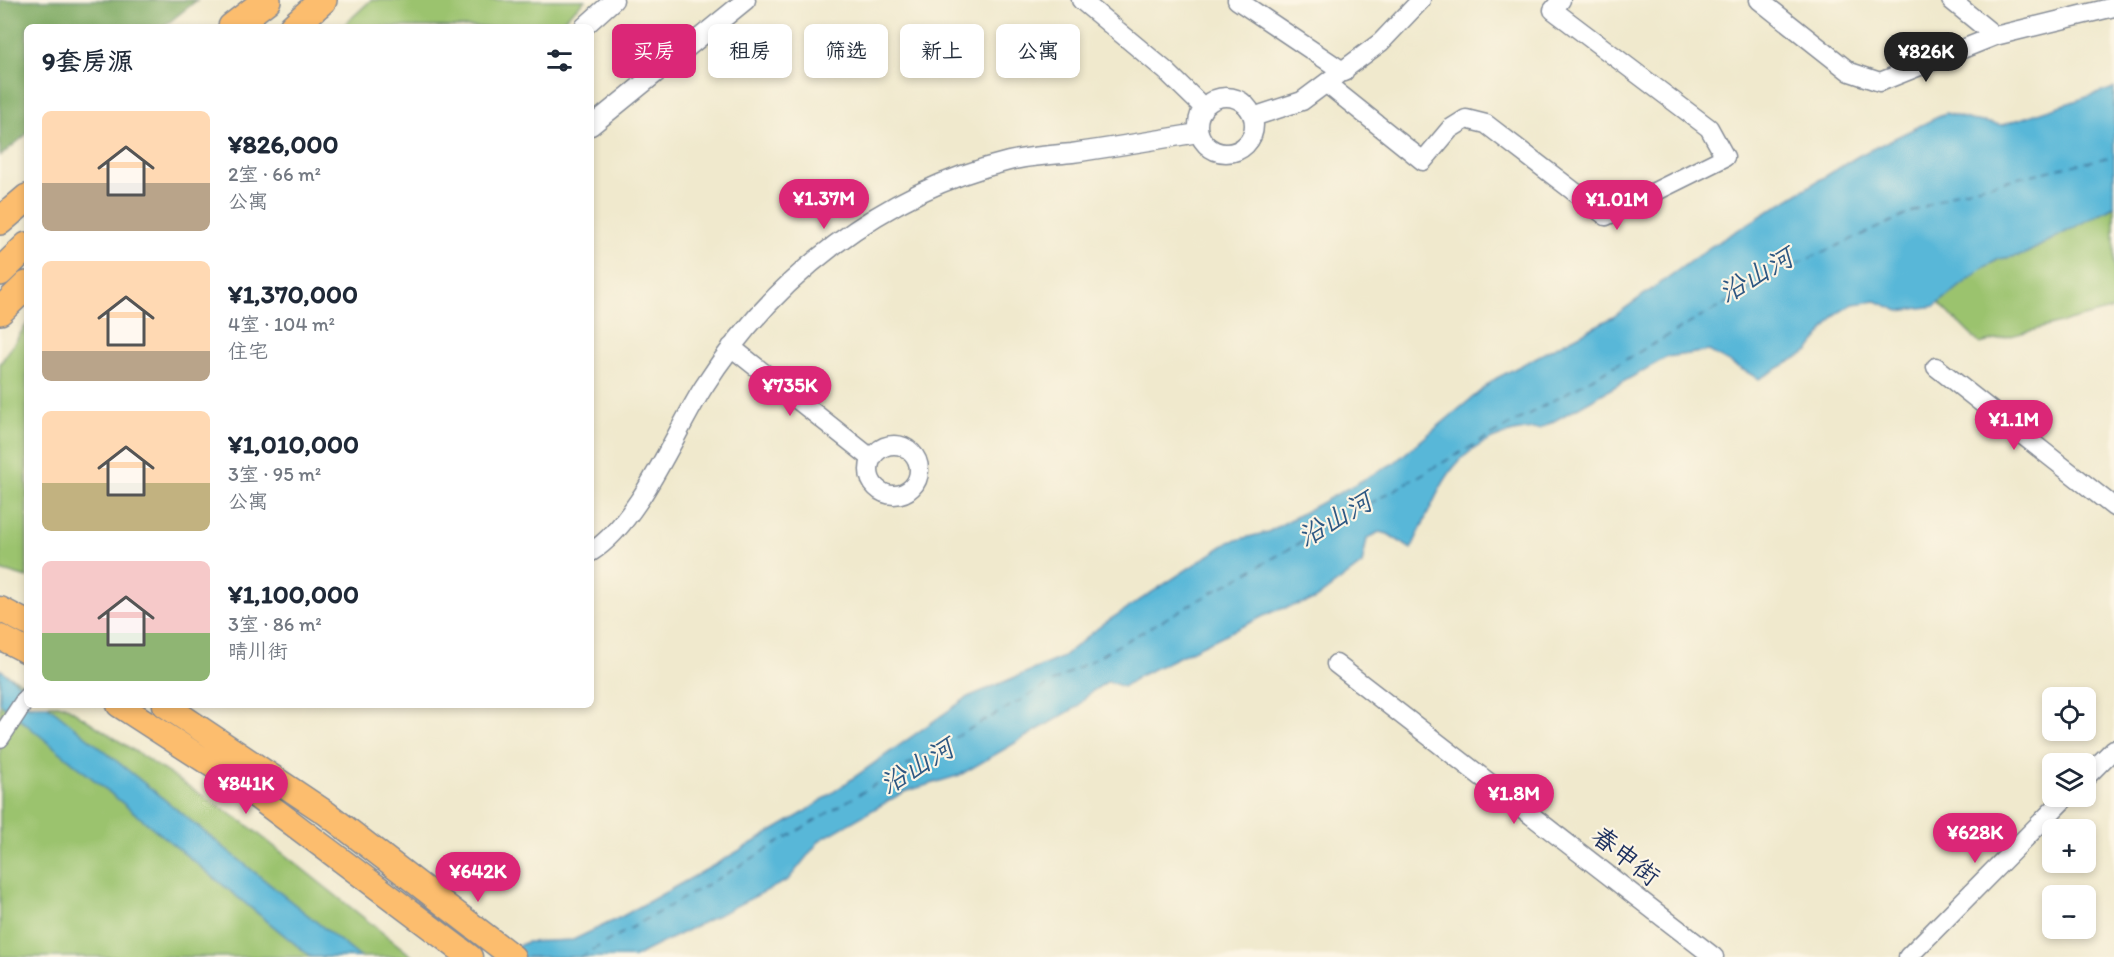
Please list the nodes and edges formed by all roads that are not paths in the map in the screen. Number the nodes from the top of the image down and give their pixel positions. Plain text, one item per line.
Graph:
1 (267, 0) edge
2 (289, 0) edge
3 (323, 0) edge
4 (614, 0) edge
5 (746, 0) edge
6 (1081, 0) edge
7 (1237, 0) edge
8 (1421, 0) edge
9 (1561, 0) edge
10 (1759, 0) edge
11 (1951, 0) edge
12 (2114, 7) edge
13 (236, 24) edge
14 (264, 24) edge
15 (295, 24) edge
16 (587, 24) edge
17 (1995, 36) junction
18 (1344, 72) junction
19 (1327, 84) junction
20 (1203, 107) junction
21 (1253, 117) junction
22 (594, 124) edge
23 (1198, 133) junction
24 (24, 201) edge
25 (0, 221) edge
26 (24, 249) edge
27 (0, 273) edge
28 (24, 288) edge
29 (0, 312) edge
30 (731, 347) junction
31 (1936, 367) dead end
32 (871, 458) dead end
33 (2114, 507) edge
34 (594, 550) edge
35 (0, 609) edge
36 (24, 621) edge
37 (0, 637) edge
38 (24, 649) edge
39 (1336, 664) dead end
40 (24, 702) edge
41 (124, 708) edge
42 (169, 708) edge
43 (2, 735) edge
44 (2114, 749) edge
45 (2096, 767) edge
46 (2056, 807) edge
47 (470, 957) edge
48 (513, 957) edge
49 (1714, 957) edge
50 (1908, 957) edge

1 - 13 highway
2 - 14 highway
3 - 15 highway
4 - 16 street
5 - 22 street
6 - 20 street
7 - 18 street
8 - 18 street
9 - 19 street
10 - 17 street
11 - 17 street
12 - 17 street
18 - 19 street
19 - 21 street
20 - 21 street
20 - 23 street
21 - 23 street
23 - 30 street
24 - 25 highway
26 - 27 highway
28 - 29 highway
30 - 32 street
30 - 34 street
31 - 33 street
35 - 36 main road
37 - 38 main road
39 - 49 street, 春申街
40 - 43 street
41 - 47 main road
42 - 48 main road
44 - 45 street
46 - 50 street

